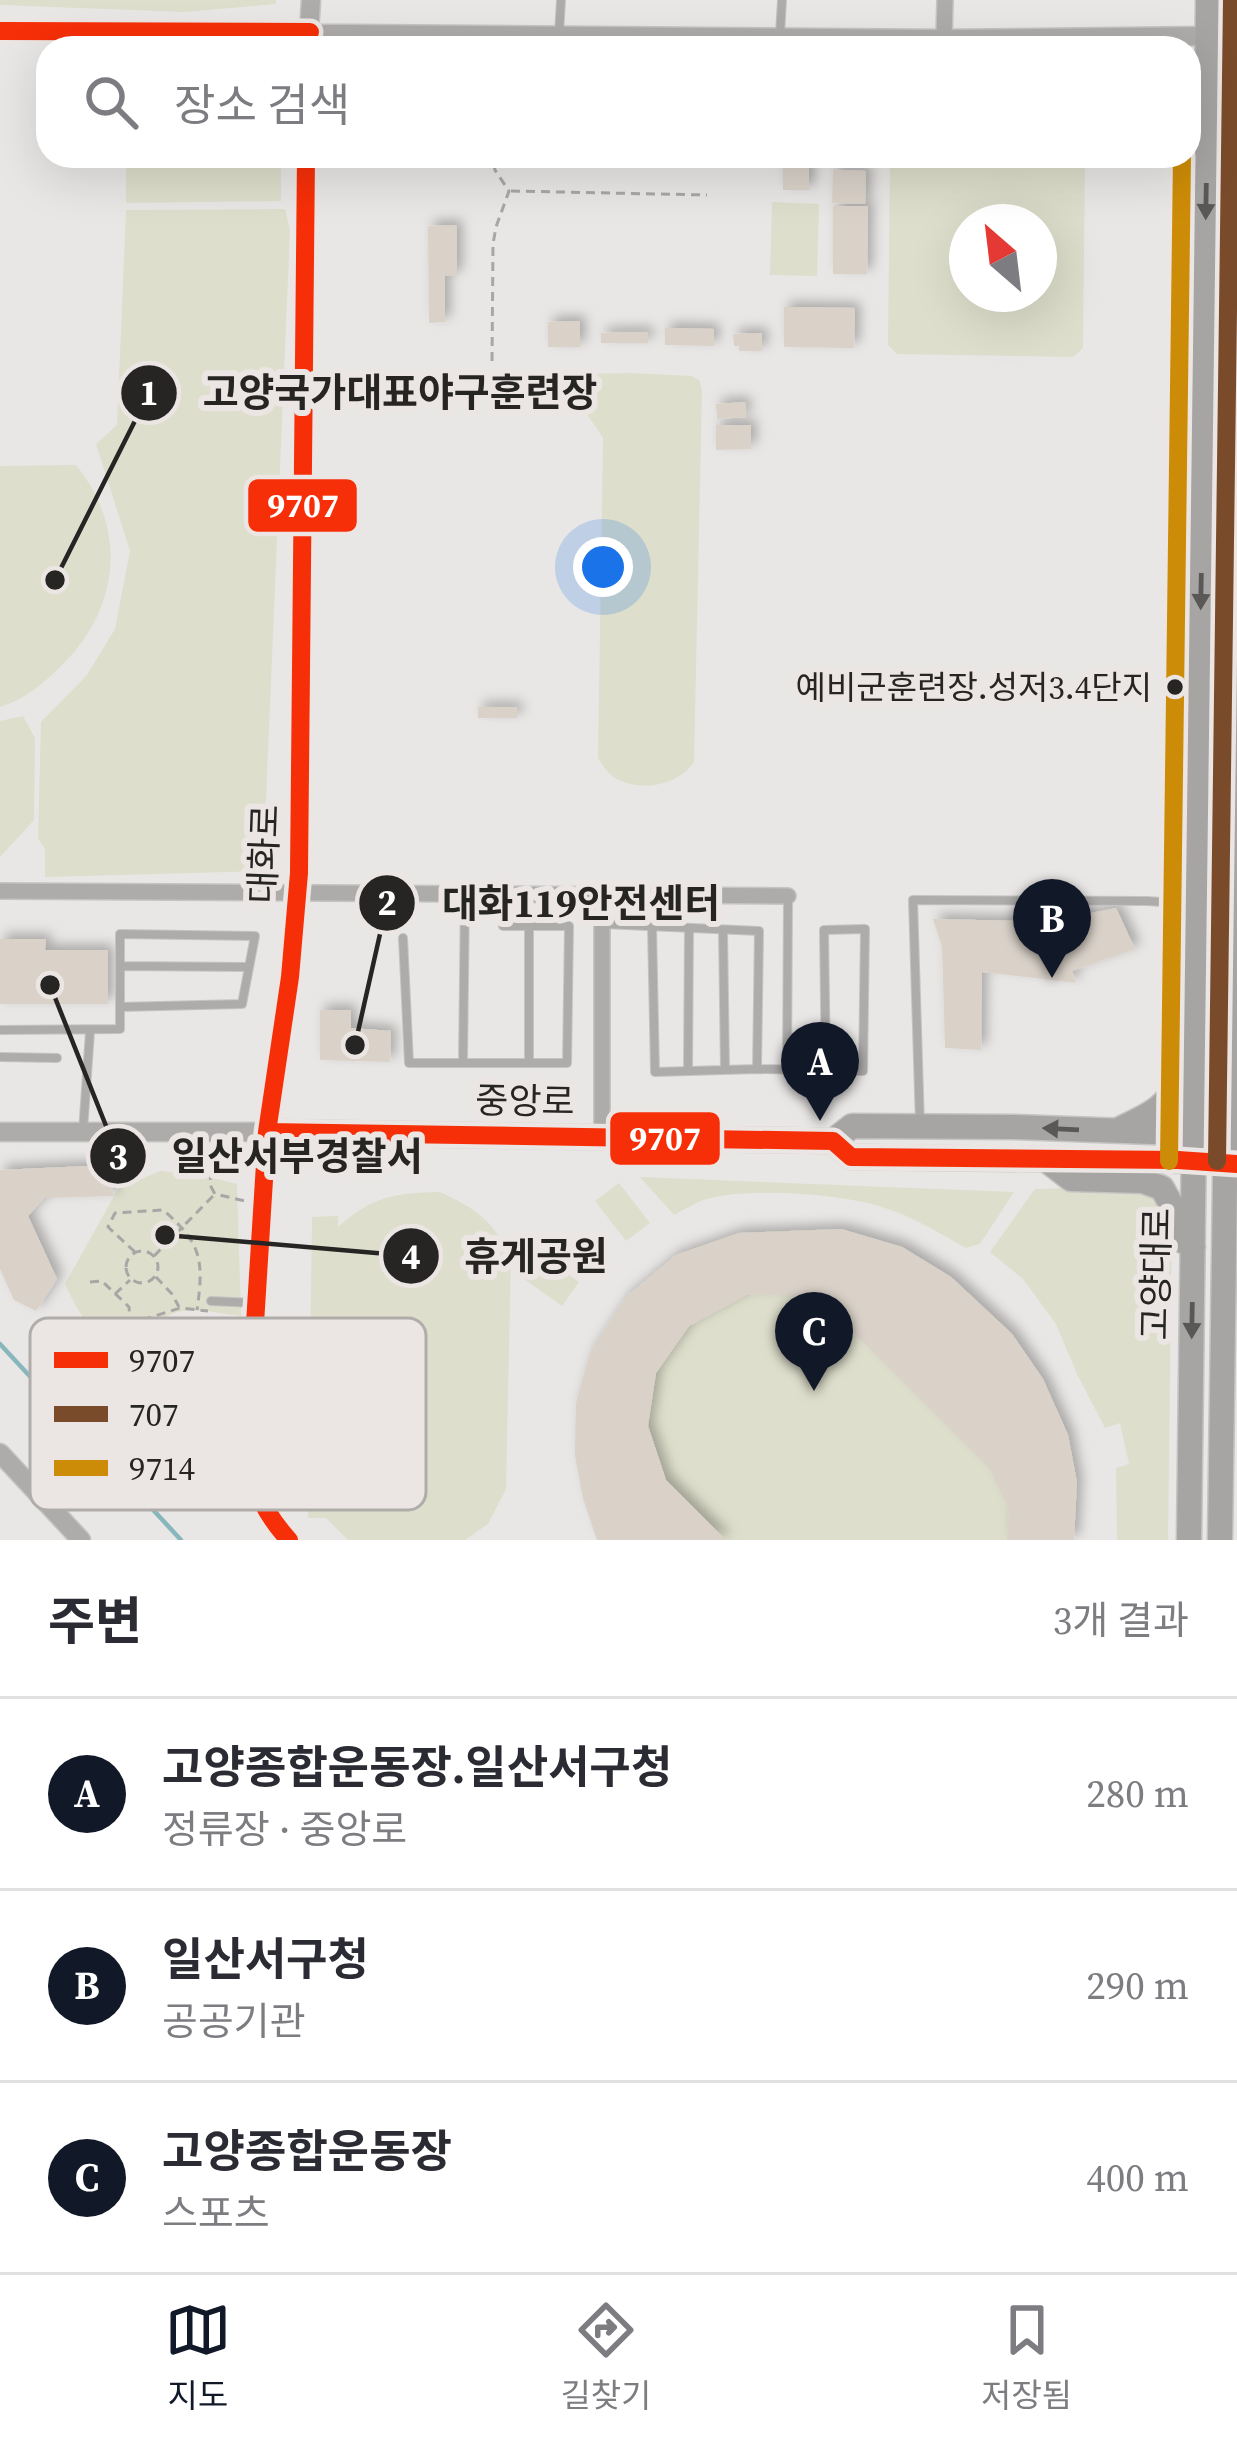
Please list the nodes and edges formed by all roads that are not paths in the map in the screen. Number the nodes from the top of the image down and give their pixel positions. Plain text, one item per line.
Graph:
1 (311, 0) edge
2 (561, 0) edge
3 (782, 0) edge
4 (944, 0) edge
5 (1208, 0) edge
6 (0, 31) edge
7 (559, 35) junction
8 (1237, 35) edge
9 (172, 36) edge
10 (309, 36) edge
11 (509, 36) edge
12 (670, 36) edge
13 (781, 36) edge
14 (944, 36) edge
15 (1201, 36) edge
16 (1208, 36) junction
17 (306, 168) edge
18 (1237, 324) edge
19 (0, 891) edge
20 (298, 893) junction
21 (465, 893) junction
22 (602, 894) junction
23 (788, 896) joint
24 (1197, 903) junction
25 (1233, 918) edge
26 (602, 924) junction
27 (503, 926) dead end
28 (529, 926) junction
29 (652, 927) junction
30 (689, 929) junction
31 (723, 930) junction
32 (403, 938) dead end
33 (120, 965) junction
34 (249, 968) junction
35 (120, 1007) junction
36 (1195, 1023) junction
37 (0, 1030) edge
38 (90, 1032) junction
39 (0, 1057) edge
40 (57, 1058) dead end
41 (463, 1062) junction
42 (529, 1062) junction
43 (724, 1070) junction
44 (758, 1070) junction
45 (787, 1070) junction
46 (826, 1070) junction
47 (688, 1071) junction
48 (1232, 1078) edge
49 (920, 1125) junction
50 (0, 1132) edge
51 (83, 1132) junction
52 (267, 1132) junction
53 (1113, 1132) junction
54 (1193, 1133) junction
55 (1232, 1134) edge
56 (602, 1138) junction
57 (833, 1141) junction
58 (1045, 1159) junction
59 (1193, 1161) junction
60 (1232, 1163) edge
61 (1231, 1234) edge
62 (1193, 1247) junction
63 (211, 1300) dead end
64 (257, 1304) junction
65 (256, 1318) edge
66 (1230, 1372) edge
67 (0, 1453) edge
68 (30, 1485) edge
69 (53, 1510) edge
70 (264, 1510) edge
71 (81, 1540) edge
72 (289, 1540) edge
73 (1189, 1540) edge
74 (1220, 1540) edge

1 - 10 street
2 - 7 lane
3 - 13 lane
4 - 14 street
5 - 16 main road, 고양대로
6 - 9 street
7 - 11 street
7 - 12 street
8 - 16 main road
15 - 16 street
16 -> 24 main road, 고양대로
17 - 20 street, 대화로
18 - 25 main road, 고양대로
19 - 20 street
20 - 21 street
20 - 52 street, 대화로
21 - 22 street
21 - 41 lane
22 - 23 street
22 - 26 street
23 - 45 lane
24 - 36 main road, 고양대로
24 - 49 lane
25 - 48 main road, 고양대로
26 - 29 lane
26 - 56 street
27 - 28 lane
28 - 42 lane
28 - 42 lane
29 - 30 lane
29 - 47 lane
30 - 31 lane
30 - 47 lane
31 - 43 lane
31 - 44 lane
32 - 41 lane
33 - 34 lane
33 - 34 lane
33 - 35 lane
34 - 35 lane
35 - 38 lane
36 - 53 main road
36 - 54 main road, 고양대로
37 - 38 lane
38 - 51 lane
39 - 40 lane
41 - 42 lane
43 - 44 lane
43 - 47 lane
44 - 45 lane
45 - 46 lane
46 - 46 lane
48 - 55 main road, 고양대로
53 -> 49 main road, 중앙로
49 - 57 main road, 중앙로
50 - 51 street, 중앙로
51 - 52 street, 중앙로
52 - 56 main road, 중앙로
52 - 64 street, 대화로
53 - 54 main road, 중앙로
54 - 55 main road, 중앙로
54 - 59 main road, 고양대로
55 - 60 main road, 고양대로
56 - 57 main road, 중앙로
57 - 58 main road, 중앙로
58 - 59 main road, 중앙로
58 - 62 main road
59 - 60 main road, 중앙로
59 - 62 main road, 고양대로
60 - 61 main road, 고양대로
61 - 66 main road, 고양대로
62 -> 73 main road, 고양대로
63 - 64 lane
64 - 65 street, 대화로
66 - 74 main road, 고양대로
67 - 68 street
69 - 71 street
70 - 72 street, 대화로

